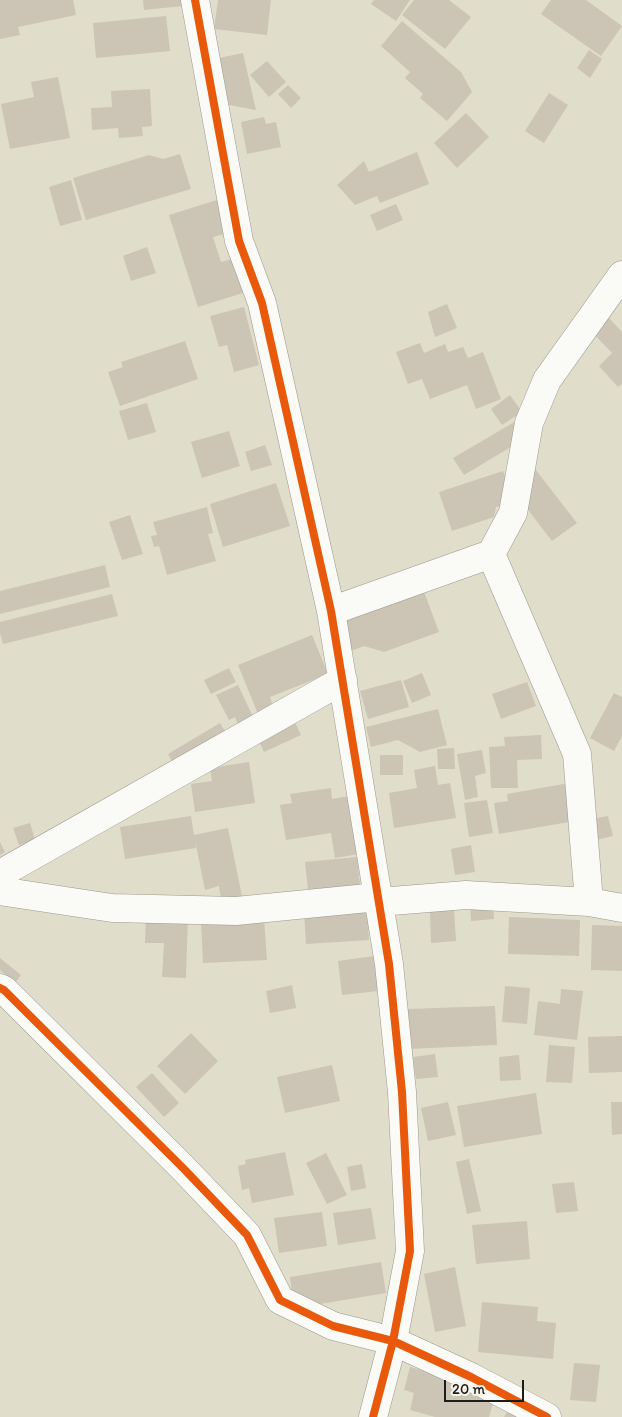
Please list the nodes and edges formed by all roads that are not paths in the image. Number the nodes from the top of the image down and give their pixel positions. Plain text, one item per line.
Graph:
1 (195, 0) edge
2 (622, 275) edge
3 (491, 554) junction
4 (331, 611) junction
5 (343, 680) junction
6 (0, 874) edge
7 (0, 891) edge
8 (378, 900) junction
9 (589, 902) junction
10 (622, 908) edge
11 (0, 988) edge
12 (393, 1341) junction
13 (373, 1417) edge
14 (547, 1417) edge

1 - 4 street
2 - 3 street
3 - 4 street
3 - 9 street
4 - 5 street
5 - 6 street
5 - 8 street
7 - 8 street
8 - 9 street
8 - 12 street
9 - 10 street
11 - 12 street
12 - 13 street
12 - 14 street

